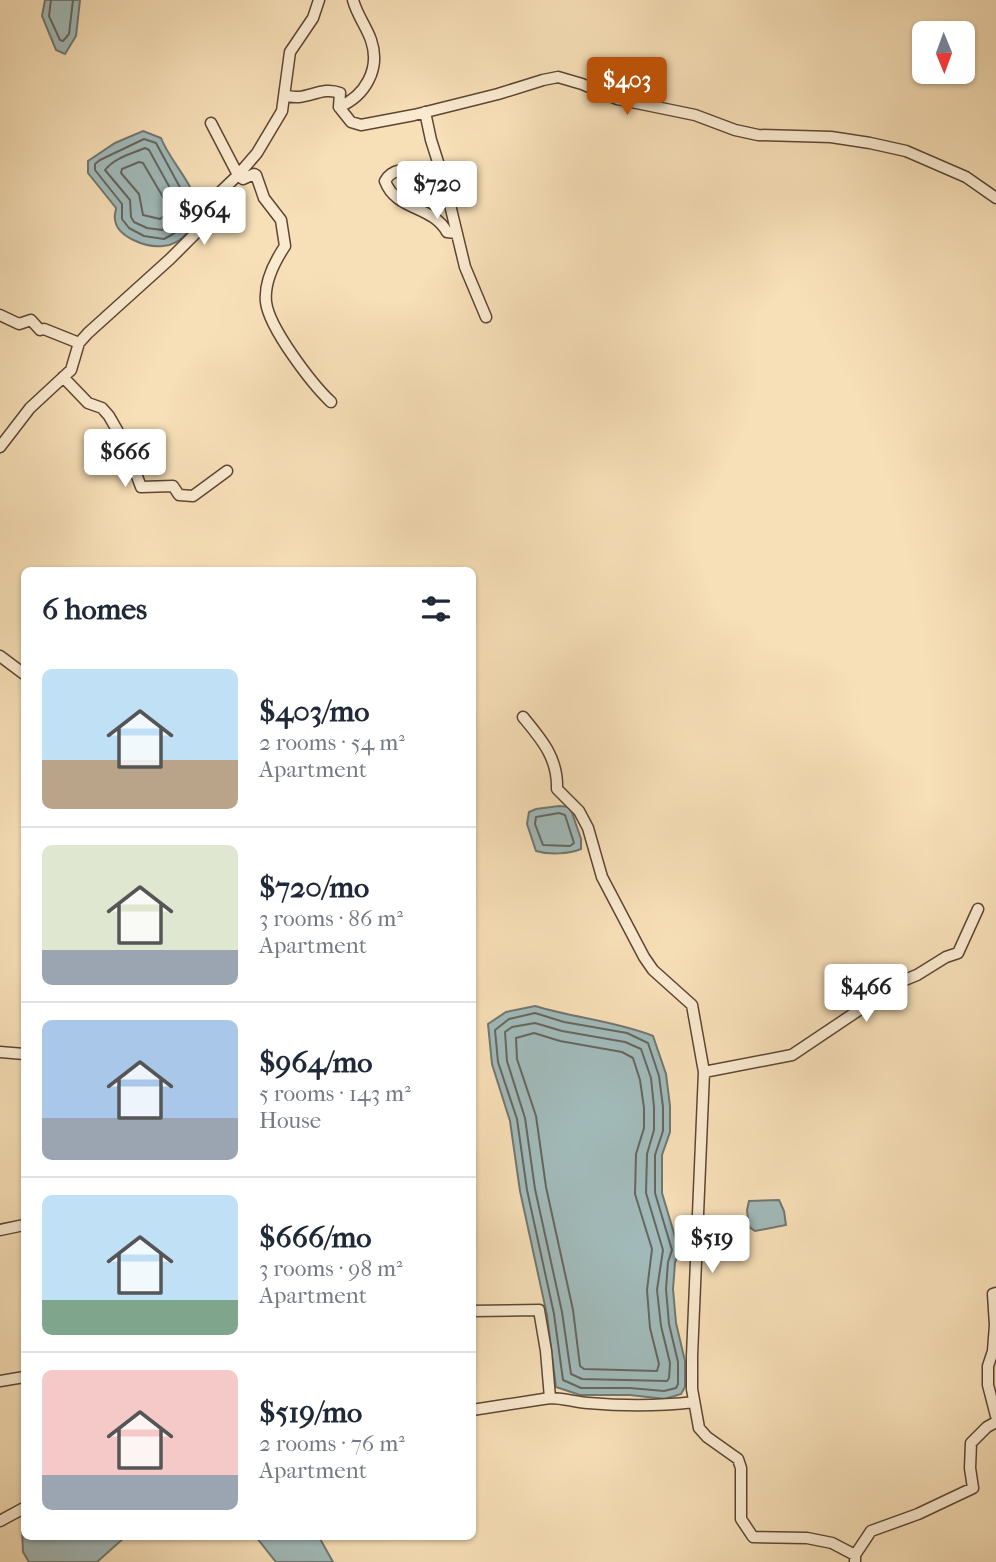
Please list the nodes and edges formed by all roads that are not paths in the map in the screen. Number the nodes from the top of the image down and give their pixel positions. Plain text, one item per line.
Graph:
1 (319, 0) edge
2 (353, 0) edge
3 (285, 95) junction
4 (339, 107) junction
5 (425, 113) junction
6 (211, 123) dead end
7 (440, 168) junction
8 (238, 175) junction
9 (996, 198) edge
10 (456, 233) junction
11 (0, 315) edge
12 (486, 317) dead end
13 (79, 343) junction
14 (63, 377) junction
15 (331, 402) dead end
16 (0, 447) edge
17 (227, 471) dead end
18 (0, 656) edge
19 (21, 672) edge
20 (523, 717) dead end
21 (978, 909) dead end
22 (0, 1052) edge
23 (21, 1054) edge
24 (704, 1072) junction
25 (21, 1225) edge
26 (0, 1230) edge
27 (996, 1293) edge
28 (476, 1311) edge
29 (21, 1378) edge
30 (0, 1381) edge
31 (550, 1398) junction
32 (694, 1402) junction
33 (476, 1409) edge
34 (996, 1416) edge
35 (996, 1423) edge
36 (21, 1510) edge
37 (0, 1521) edge
38 (855, 1559) edge

1 - 3 street
2 - 4 street
3 - 4 street
3 - 8 street
4 - 5 street
5 - 7 street
5 - 9 street
6 - 8 street
7 - 10 street
7 - 10 street
8 - 13 street
8 - 15 street
10 - 12 street
11 - 13 street
13 - 14 street
14 - 16 street
14 - 17 street
18 - 19 street
20 - 24 street
21 - 24 street
22 - 23 street
24 - 32 street
25 - 26 street
27 - 34 street
28 - 31 street
29 - 30 street
31 - 32 street
31 - 33 street
32 - 38 street
35 - 38 street
36 - 37 street

